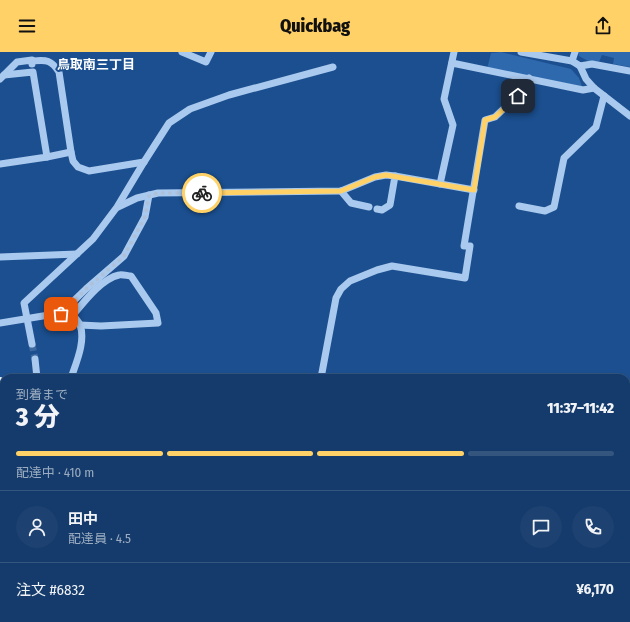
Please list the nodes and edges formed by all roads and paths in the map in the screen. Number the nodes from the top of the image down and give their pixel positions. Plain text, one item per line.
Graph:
1 (182, 52) edge
2 (211, 52) edge
3 (454, 52) edge
4 (520, 52) edge
5 (575, 52) edge
6 (572, 61) junction
7 (32, 62) junction
8 (452, 63) junction
9 (580, 66) junction
10 (333, 67) dead end
11 (630, 71) edge
12 (33, 72) junction
13 (2, 77) edge
14 (529, 78) junction
15 (594, 88) junction
16 (604, 96) junction
17 (630, 116) edge
18 (71, 152) junction
19 (47, 156) junction
20 (144, 162) junction
21 (0, 164) edge
22 (395, 176) junction
23 (440, 184) junction
24 (474, 190) junction
25 (341, 191) junction
26 (149, 196) junction
27 (518, 206) dead end
28 (118, 207) junction
29 (368, 207) dead end
30 (377, 209) dead end
31 (77, 254) junction
32 (0, 257) edge
33 (61, 314) junction
34 (73, 315) junction
35 (28, 319) junction
36 (0, 323) edge
37 (80, 324) junction
38 (32, 344) tunnel mouth
39 (35, 359) tunnel mouth
40 (37, 374) edge
41 (72, 374) edge
42 (322, 374) edge

1 - 2 street
3 - 8 street
4 - 6 street
5 - 6 street
6 - 9 street
7 - 12 street
7 - 13 street
7 - 18 street
8 - 14 street
8 - 23 street
9 - 11 street
9 - 15 street
10 - 20 street
12 - 13 street
12 - 19 street
14 - 15 street
14 - 24 street
15 - 16 street
16 - 17 street
16 - 27 street
18 - 19 street
18 - 20 street
19 - 21 street
20 - 28 street
22 - 23 street
22 - 25 street
22 - 30 street
23 - 24 street
24 - 42 street
25 - 26 street
25 - 29 street
26 - 28 street
26 - 33 street
28 - 31 street
31 - 32 street
31 - 35 street
33 - 34 street
33 - 35 street
34 - 37 street
34 - 37 street
35 - 36 street
35 - 38 street
37 - 41 street
39 - 40 street

